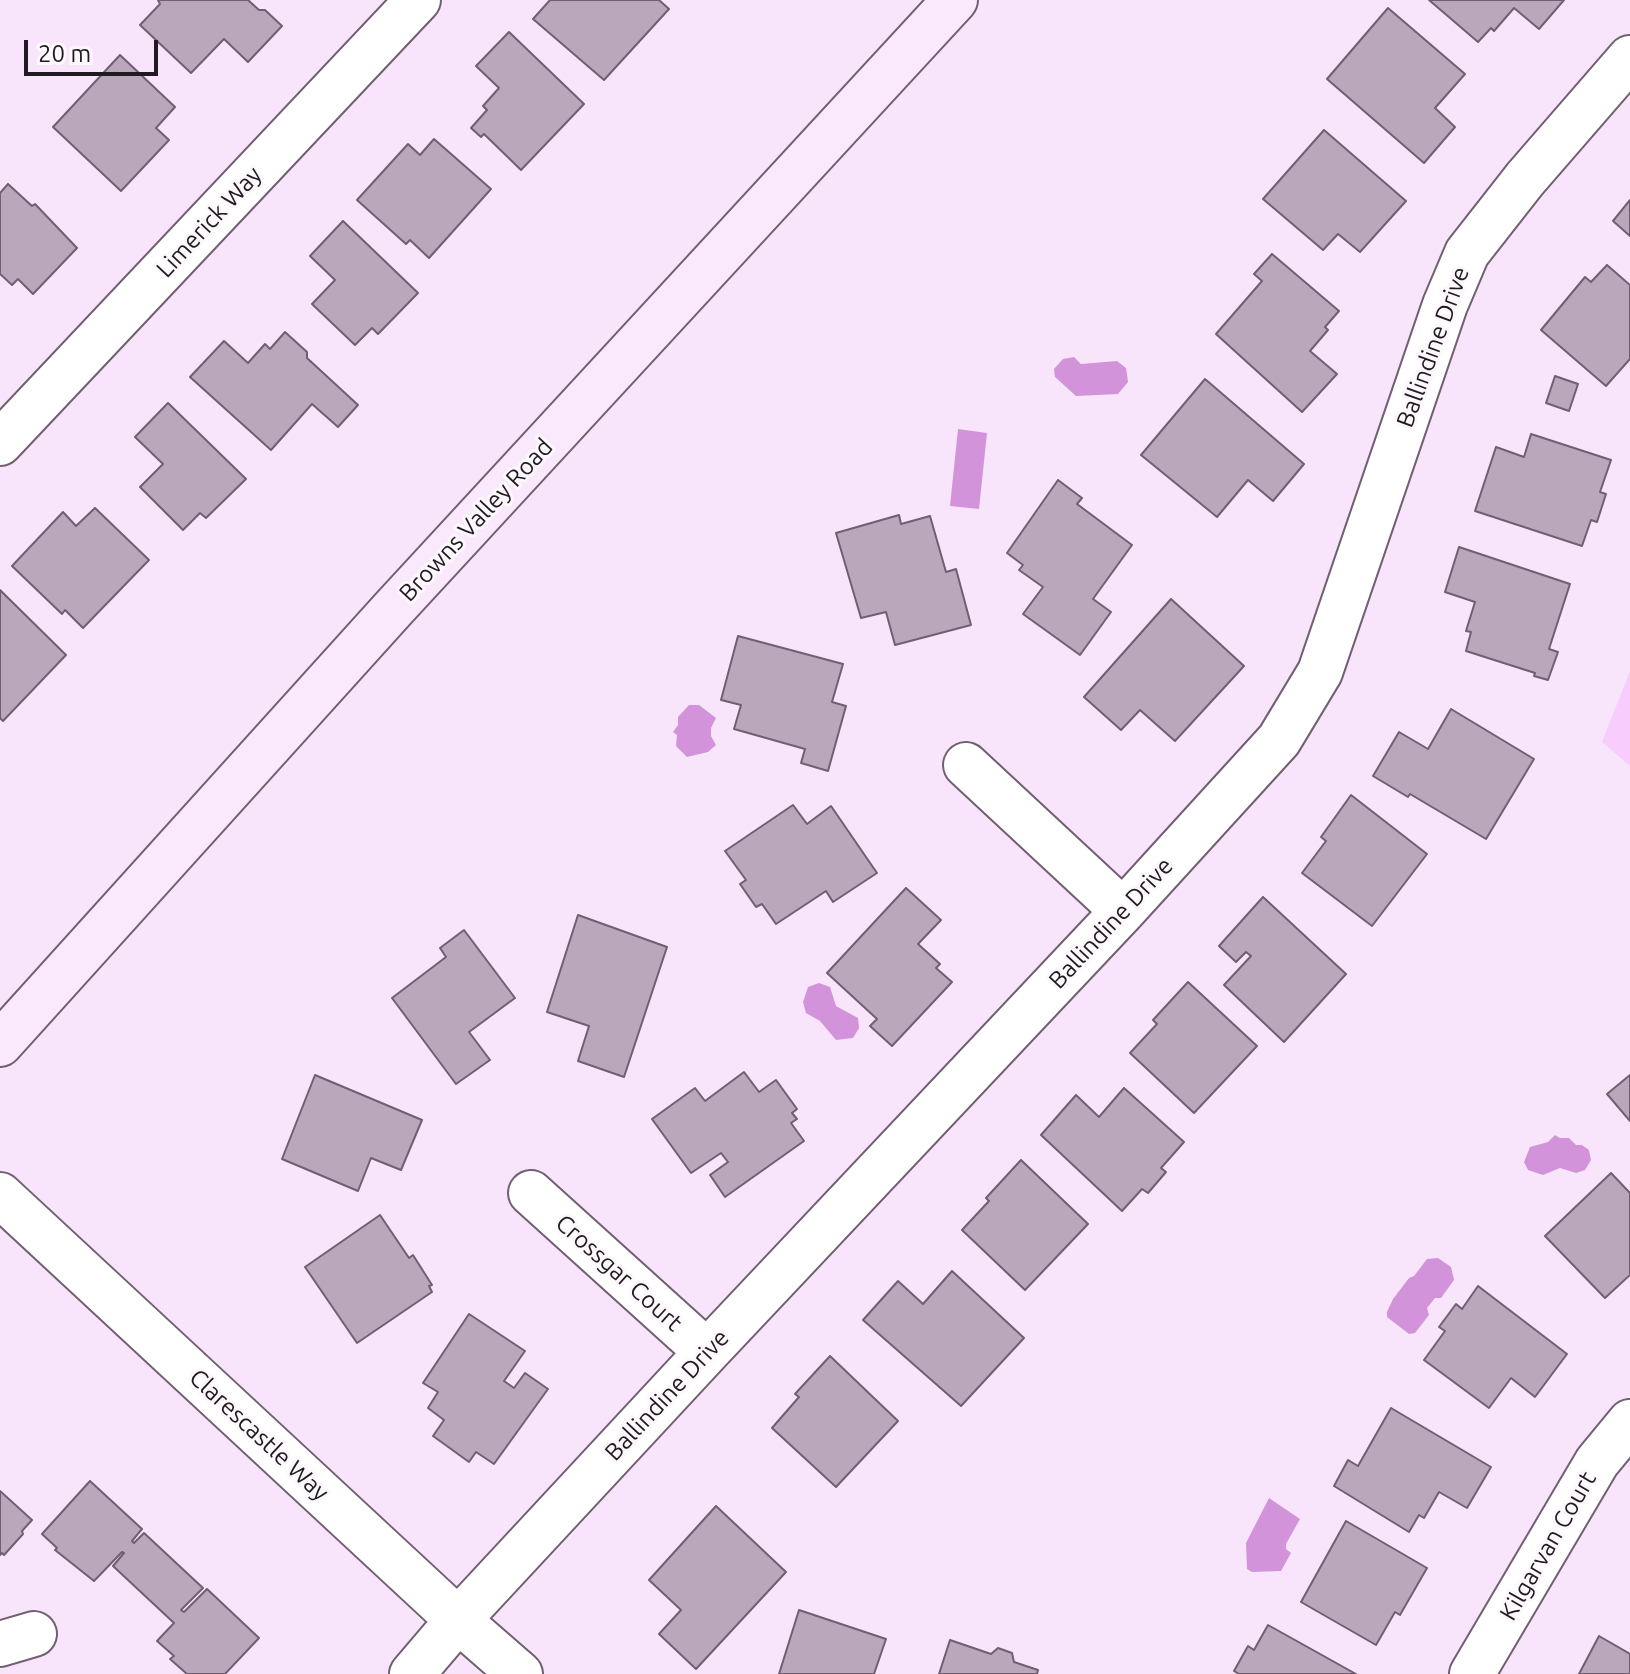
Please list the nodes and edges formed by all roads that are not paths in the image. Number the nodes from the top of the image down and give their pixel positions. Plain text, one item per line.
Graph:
1 (418, 0) edge
2 (955, 0) edge
3 (1630, 58) edge
4 (0, 442) edge
5 (966, 765) dead end
6 (1123, 911) junction
7 (0, 1044) edge
8 (531, 1193) dead end
9 (0, 1195) edge
10 (707, 1352) junction
11 (1630, 1422) edge
12 (458, 1620) junction
13 (412, 1674) edge
14 (520, 1674) edge
15 (1472, 1674) edge

1 - 4 street, Limerick Way
2 - 7 main road, Browns Valley Road
3 - 6 street, Ballindine Drive
5 - 6 street
6 - 10 street, Ballindine Drive
8 - 10 street, Crossgar Court
9 - 12 street, Clarescastle Way
10 - 12 street, Ballindine Drive
11 - 15 street, Kilgarvan Court
12 - 13 street, Ballindine Drive
12 - 14 street, Clarescastle Way

